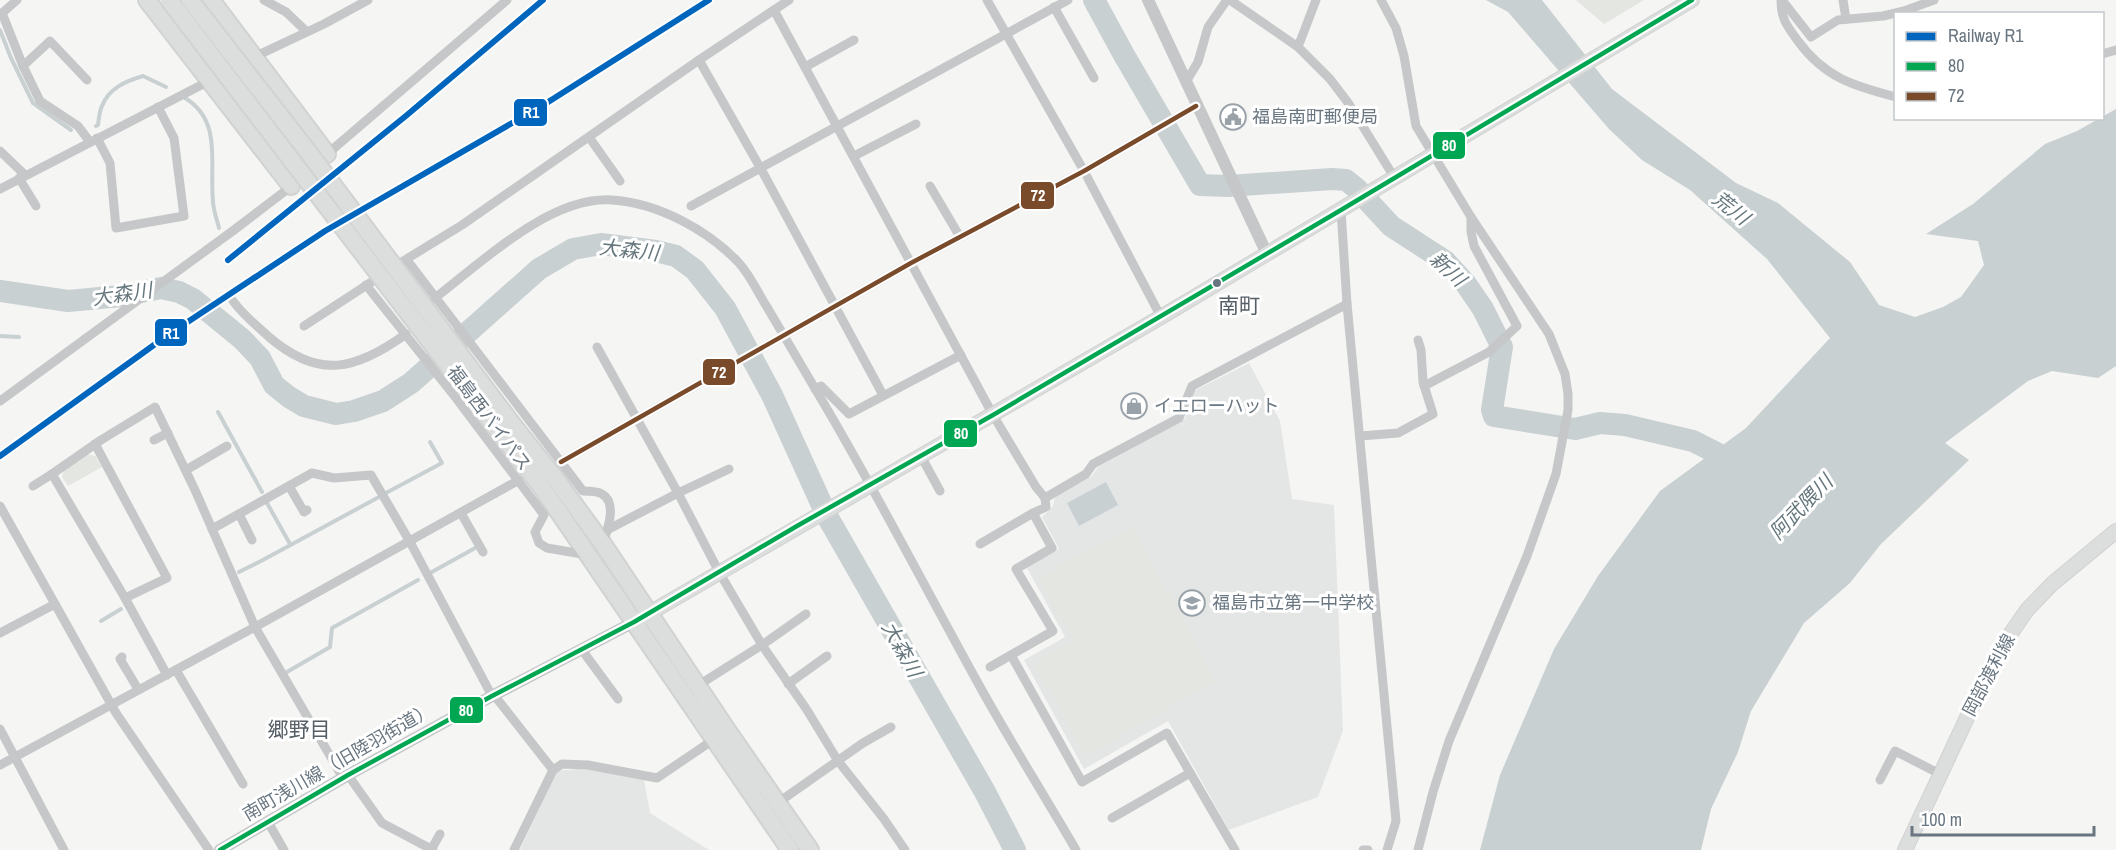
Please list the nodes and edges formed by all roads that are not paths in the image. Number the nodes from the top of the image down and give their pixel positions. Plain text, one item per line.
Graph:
1 (17, 0) edge
2 (147, 0) edge
3 (169, 0) edge
4 (190, 0) edge
5 (211, 0) edge
6 (264, 0) edge
7 (368, 0) edge
8 (507, 0) edge
9 (789, 0) edge
10 (987, 0) edge
11 (1068, 0) edge
12 (1148, 0) edge
13 (1229, 0) edge
14 (1316, 0) edge
15 (1381, 0) edge
16 (1692, 0) edge
17 (1782, 0) edge
18 (1843, 0) edge
19 (1934, 0) edge
20 (1054, 8) junction
21 (774, 10) junction
22 (1900, 12) edge
23 (1894, 13) edge
24 (1, 14) edge
25 (1846, 19) junction
26 (307, 32) junction
27 (1006, 34) junction
28 (854, 39) dead end
29 (1298, 47) junction
30 (249, 59) junction
31 (699, 60) junction
32 (23, 66) junction
33 (805, 67) junction
34 (1094, 78) dead end
35 (212, 79) junction
36 (87, 80) dead end
37 (1186, 82) junction
38 (1894, 96) edge
39 (1196, 106) junction
40 (158, 107) junction
41 (916, 124) dead end
42 (838, 125) junction
43 (589, 136) junction
44 (93, 140) junction
45 (0, 151) edge
46 (1433, 155) junction
47 (854, 156) junction
48 (325, 157) joint
49 (761, 169) junction
50 (1084, 171) junction
51 (22, 176) junction
52 (1394, 177) junction
53 (620, 181) dead end
54 (294, 184) joint
55 (930, 186) dead end
56 (0, 189) edge
57 (36, 206) dead end
58 (691, 206) dead end
59 (1341, 210) junction
60 (1471, 217) junction
61 (960, 237) junction
62 (1266, 254) junction
63 (911, 263) junction
64 (435, 298) junction
65 (233, 301) dead end
66 (1347, 304) junction
67 (836, 306) junction
68 (1161, 317) junction
69 (304, 326) dead end
70 (406, 334) junction
71 (781, 337) junction
72 (1418, 340) dead end
73 (597, 347) dead end
74 (961, 355) junction
75 (1424, 386) junction
76 (815, 389) junction
77 (883, 395) junction
78 (0, 401) edge
79 (993, 415) junction
80 (637, 418) junction
81 (168, 433) junction
82 (1360, 436) junction
83 (154, 440) dead end
84 (95, 444) junction
85 (227, 446) dead end
86 (921, 456) junction
87 (186, 470) junction
88 (729, 470) dead end
89 (52, 474) junction
90 (553, 476) junction
91 (519, 480) junction
92 (33, 486) dead end
93 (289, 486) junction
94 (866, 487) junction
95 (940, 491) dead end
96 (678, 493) junction
97 (1045, 498) junction
98 (0, 506) edge
99 (307, 510) dead end
100 (461, 513) junction
101 (1033, 513) junction
102 (239, 514) junction
103 (212, 530) junction
104 (2116, 531) edge
105 (605, 537) junction
106 (252, 540) dead end
107 (410, 542) junction
108 (980, 544) dead end
109 (483, 552) dead end
110 (589, 555) junction
111 (719, 572) junction
112 (125, 598) junction
113 (55, 604) junction
114 (806, 614) dead end
115 (642, 618) junction
116 (255, 627) junction
117 (0, 633) edge
118 (762, 645) junction
119 (582, 650) junction
120 (1011, 655) junction
121 (827, 656) dead end
122 (122, 657) dead end
123 (990, 667) dead end
124 (171, 672) junction
125 (789, 684) junction
126 (697, 686) junction
127 (138, 689) junction
128 (493, 695) junction
129 (618, 699) dead end
130 (110, 704) junction
131 (891, 727) dead end
132 (0, 729) edge
133 (720, 735) junction
134 (16, 756) junction
135 (838, 760) junction
136 (0, 765) edge
137 (553, 770) junction
138 (1190, 773) junction
139 (1940, 774) junction
140 (346, 776) junction
141 (1880, 780) dead end
142 (243, 784) dead end
143 (772, 807) junction
144 (1112, 818) dead end
145 (267, 822) junction
146 (440, 834) dead end
147 (64, 850) edge
148 (209, 850) edge
149 (220, 850) edge
150 (284, 850) edge
151 (432, 850) edge
152 (514, 850) edge
153 (790, 850) edge
154 (810, 850) edge
155 (905, 850) edge
156 (1076, 850) edge
157 (1235, 850) edge
158 (1363, 850) edge
159 (1368, 850) edge
160 (1387, 850) edge
161 (1418, 850) edge
162 (1905, 850) edge

1 - 24 street
2 - 35 highway
3 - 90 highway, 福島西バイパス, bridge
4 - 90 highway, 福島西バイパス, bridge
5 - 30 highway
6 - 26 street
7 - 26 street
8 - 48 street
9 - 21 street
10 - 27 street
11 - 20 street
12 - 37 street
13 - 29 street
13 - 37 street
14 - 29 street
15 - 46 street
16 - 46 main road
17 - 25 street
17 - 38 street
18 - 25 street
19 - 22 street
20 - 27 street
20 - 34 street
21 - 31 street
21 - 33 street
23 - 25 street
24 - 32 street
26 - 30 street
27 - 42 street
27 - 50 street
28 - 33 street
29 - 52 street
30 - 48 highway
31 - 43 street
31 - 49 street
32 - 36 street
32 - 44 street
33 - 42 street
35 - 40 street
35 - 54 highway
37 - 39 street
39 - 50 street
39 - 62 street
40 - 44 street
40 - 44 street
41 - 47 street
42 - 47 street
42 - 49 street
43 - 53 street
43 - 64 street
44 - 51 street
45 - 51 street
46 - 52 main road
46 - 60 street
47 - 63 street
49 - 58 street
49 - 67 street
50 - 61 street
50 - 68 street
51 - 56 street
51 - 57 street
52 - 59 main road
54 - 78 street
55 - 61 street
59 - 62 main road
59 - 66 street
60 - 75 street
60 - 161 street
61 - 63 street
62 - 68 main road
63 - 67 street
63 - 74 street
64 - 71 street
64 - 90 street
65 - 70 street
66 - 82 street
66 - 97 street
67 - 71 street
67 - 77 street
68 - 79 main road
69 - 70 street
70 - 91 street
71 - 76 street
71 - 80 street
72 - 75 street
73 - 80 street
74 - 77 street
74 - 79 street
75 - 82 street
76 - 77 street
76 - 94 street
79 - 86 main road
79 - 97 street
80 - 90 street
80 - 96 street
81 - 83 street
81 - 84 street
81 - 87 street
82 - 160 street
84 - 89 street
84 - 112 street
85 - 87 street
86 - 94 main road
86 - 95 street
87 - 103 street
88 - 96 street
89 - 92 street
89 - 112 street
90 - 105 highway, 福島西バイパス
90 - 105 street
90 - 110 highway, 福島西バイパス
91 - 100 street
91 - 110 street
93 - 99 street
93 - 102 street
93 - 107 street
94 - 111 main road
94 - 156 street
96 - 105 street
96 - 111 street
97 - 101 street
98 - 113 street
100 - 107 street
100 - 109 street
101 - 108 street
101 - 120 street
102 - 103 street
102 - 106 street
103 - 116 street
104 - 139 main road, 岡部渡利線
105 - 115 highway, 福島西バイパス
107 - 116 street
107 - 128 street
110 - 115 highway, 福島西バイパス
111 - 115 main road
111 - 118 street
112 - 124 street
113 - 117 street
113 - 130 street
114 - 118 street
115 - 119 street, 南町浅川線（旧陸羽街道）
115 - 126 highway, 福島西バイパス
115 - 133 highway, 福島西バイパス
116 - 124 street
116 - 140 street
118 - 125 street
118 - 126 street
119 - 128 street, 南町浅川線（旧陸羽街道）
119 - 129 street
120 - 123 street
120 - 138 street
121 - 125 street
122 - 127 street
124 - 127 street
124 - 142 street
125 - 135 street
126 - 133 highway, 福島西バイパス
127 - 130 street
128 - 137 street
128 - 140 street, 南町浅川線（旧陸羽街道）
130 - 134 street
130 - 148 street
131 - 135 street
132 - 134 street
133 - 137 street
133 - 143 highway, 福島西バイパス
134 - 136 street
134 - 147 street
135 - 143 street
135 - 155 street
137 - 152 street
138 - 144 street
138 - 157 street
139 - 141 street
139 - 162 main road, 岡部渡利線
140 - 145 street, 南町浅川線（旧陸羽街道）
140 - 151 street
143 - 153 highway, 福島西バイパス
143 - 154 highway, 福島西バイパス
145 - 149 street, 南町浅川線（旧陸羽街道）
145 - 150 street
146 - 151 street
158 - 159 street

